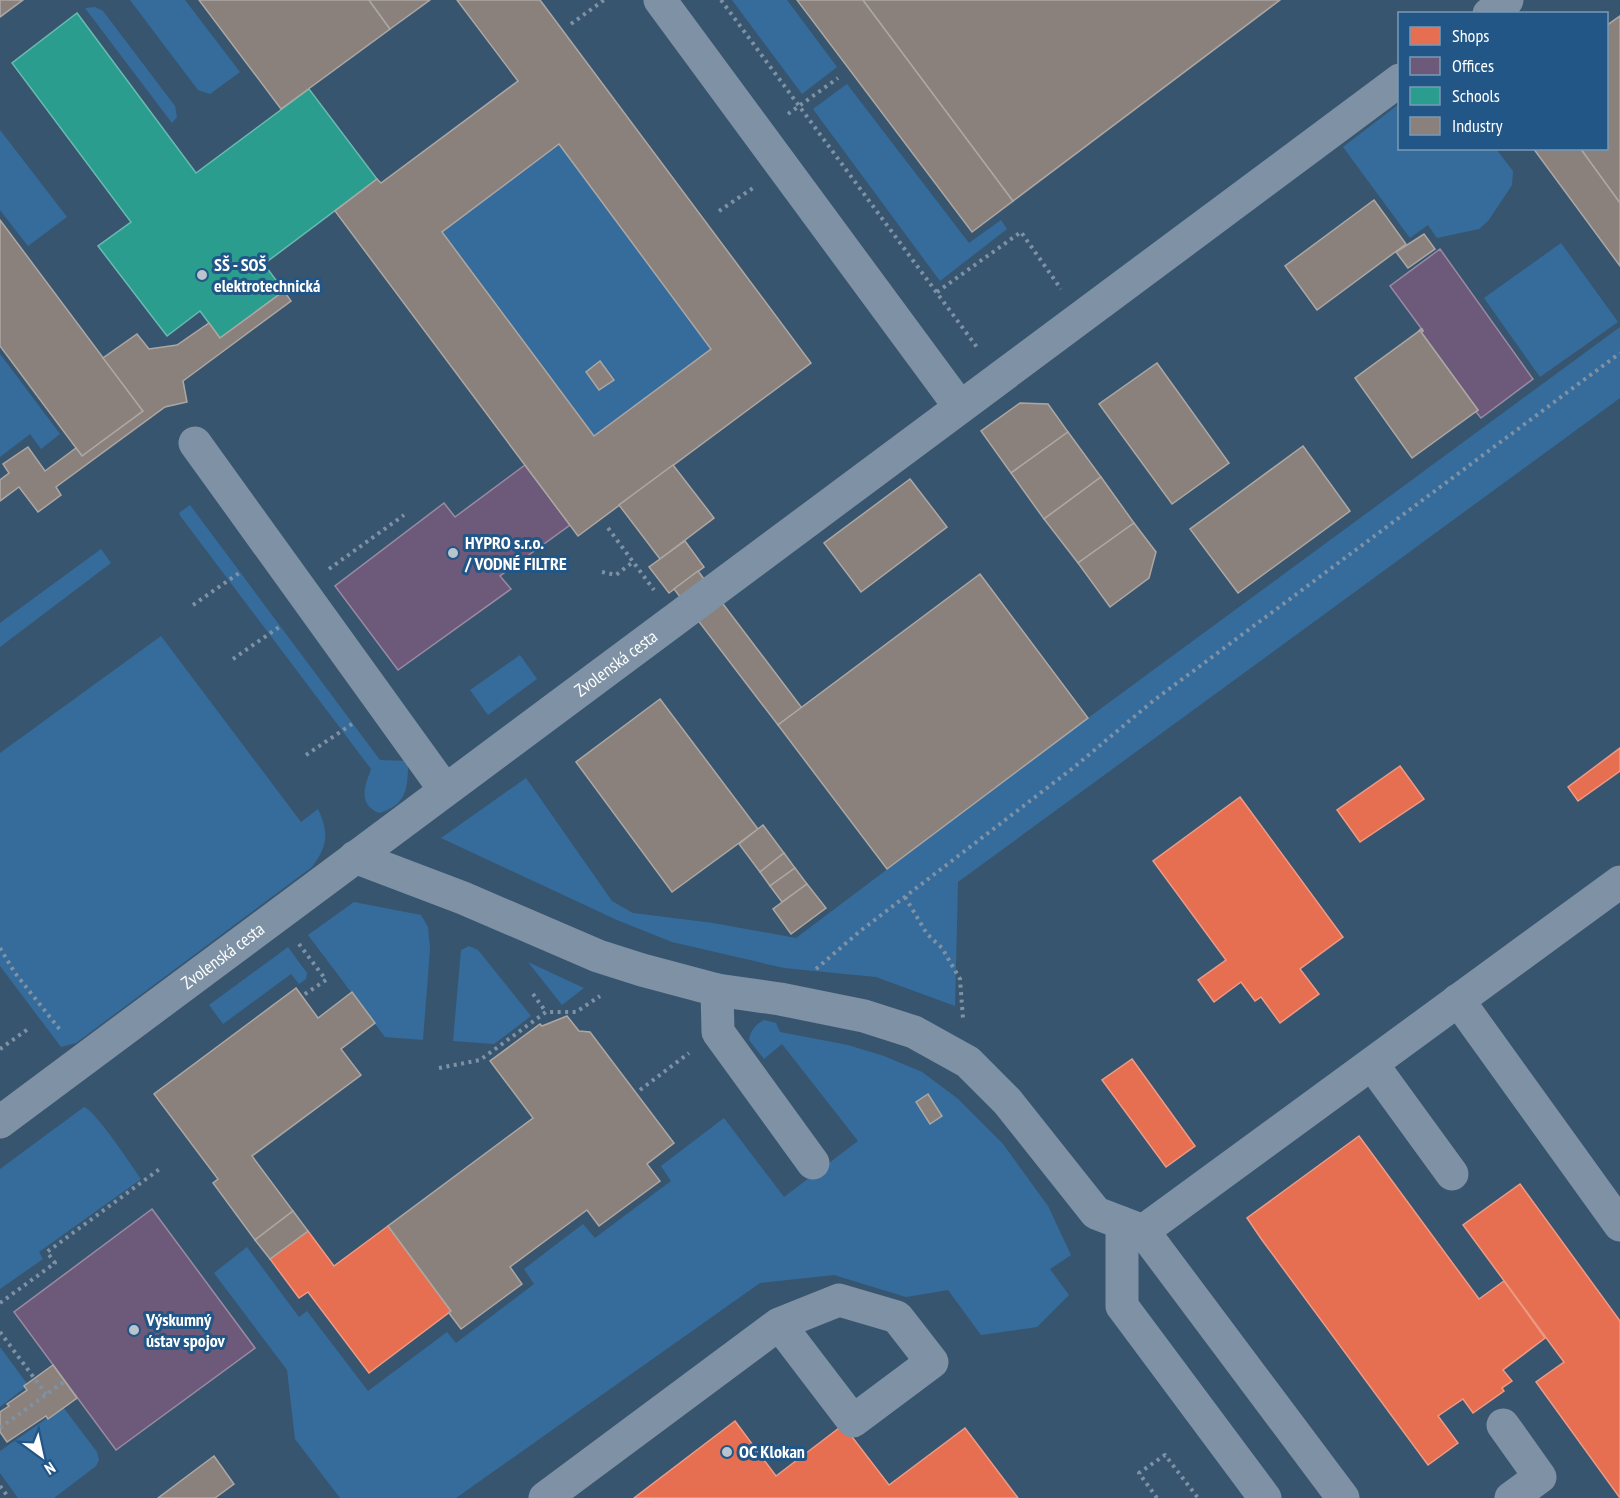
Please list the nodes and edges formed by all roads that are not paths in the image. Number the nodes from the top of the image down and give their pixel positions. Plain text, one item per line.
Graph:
1 (660, 0) edge
2 (1507, 0) edge
3 (1492, 12) edge
4 (1398, 81) edge
5 (960, 407) junction
6 (195, 443) dead end
7 (445, 790) junction
8 (355, 857) junction
9 (1620, 882) edge
10 (717, 990) junction
11 (1458, 1000) junction
12 (1372, 1064) junction
13 (0, 1122) edge
14 (813, 1162) dead end
15 (1452, 1174) dead end
16 (1620, 1225) edge
17 (1133, 1227) junction
18 (779, 1324) dead end
19 (1503, 1425) dead end
20 (545, 1498) edge
21 (1265, 1498) edge
22 (1343, 1498) edge
23 (1511, 1498) edge

1 - 5 lane
2 - 3 lane
4 - 5 lane, Zvolenská cesta
5 - 7 lane, Zvolenská cesta
6 - 7 lane
7 - 8 lane, Zvolenská cesta
8 - 10 lane
8 - 13 lane, Zvolenská cesta
9 - 11 lane
10 - 14 lane
10 - 17 lane
11 - 12 lane
11 - 16 lane
12 - 15 lane
12 - 17 lane
17 - 21 lane
17 - 22 lane
18 - 20 lane
19 - 23 lane

